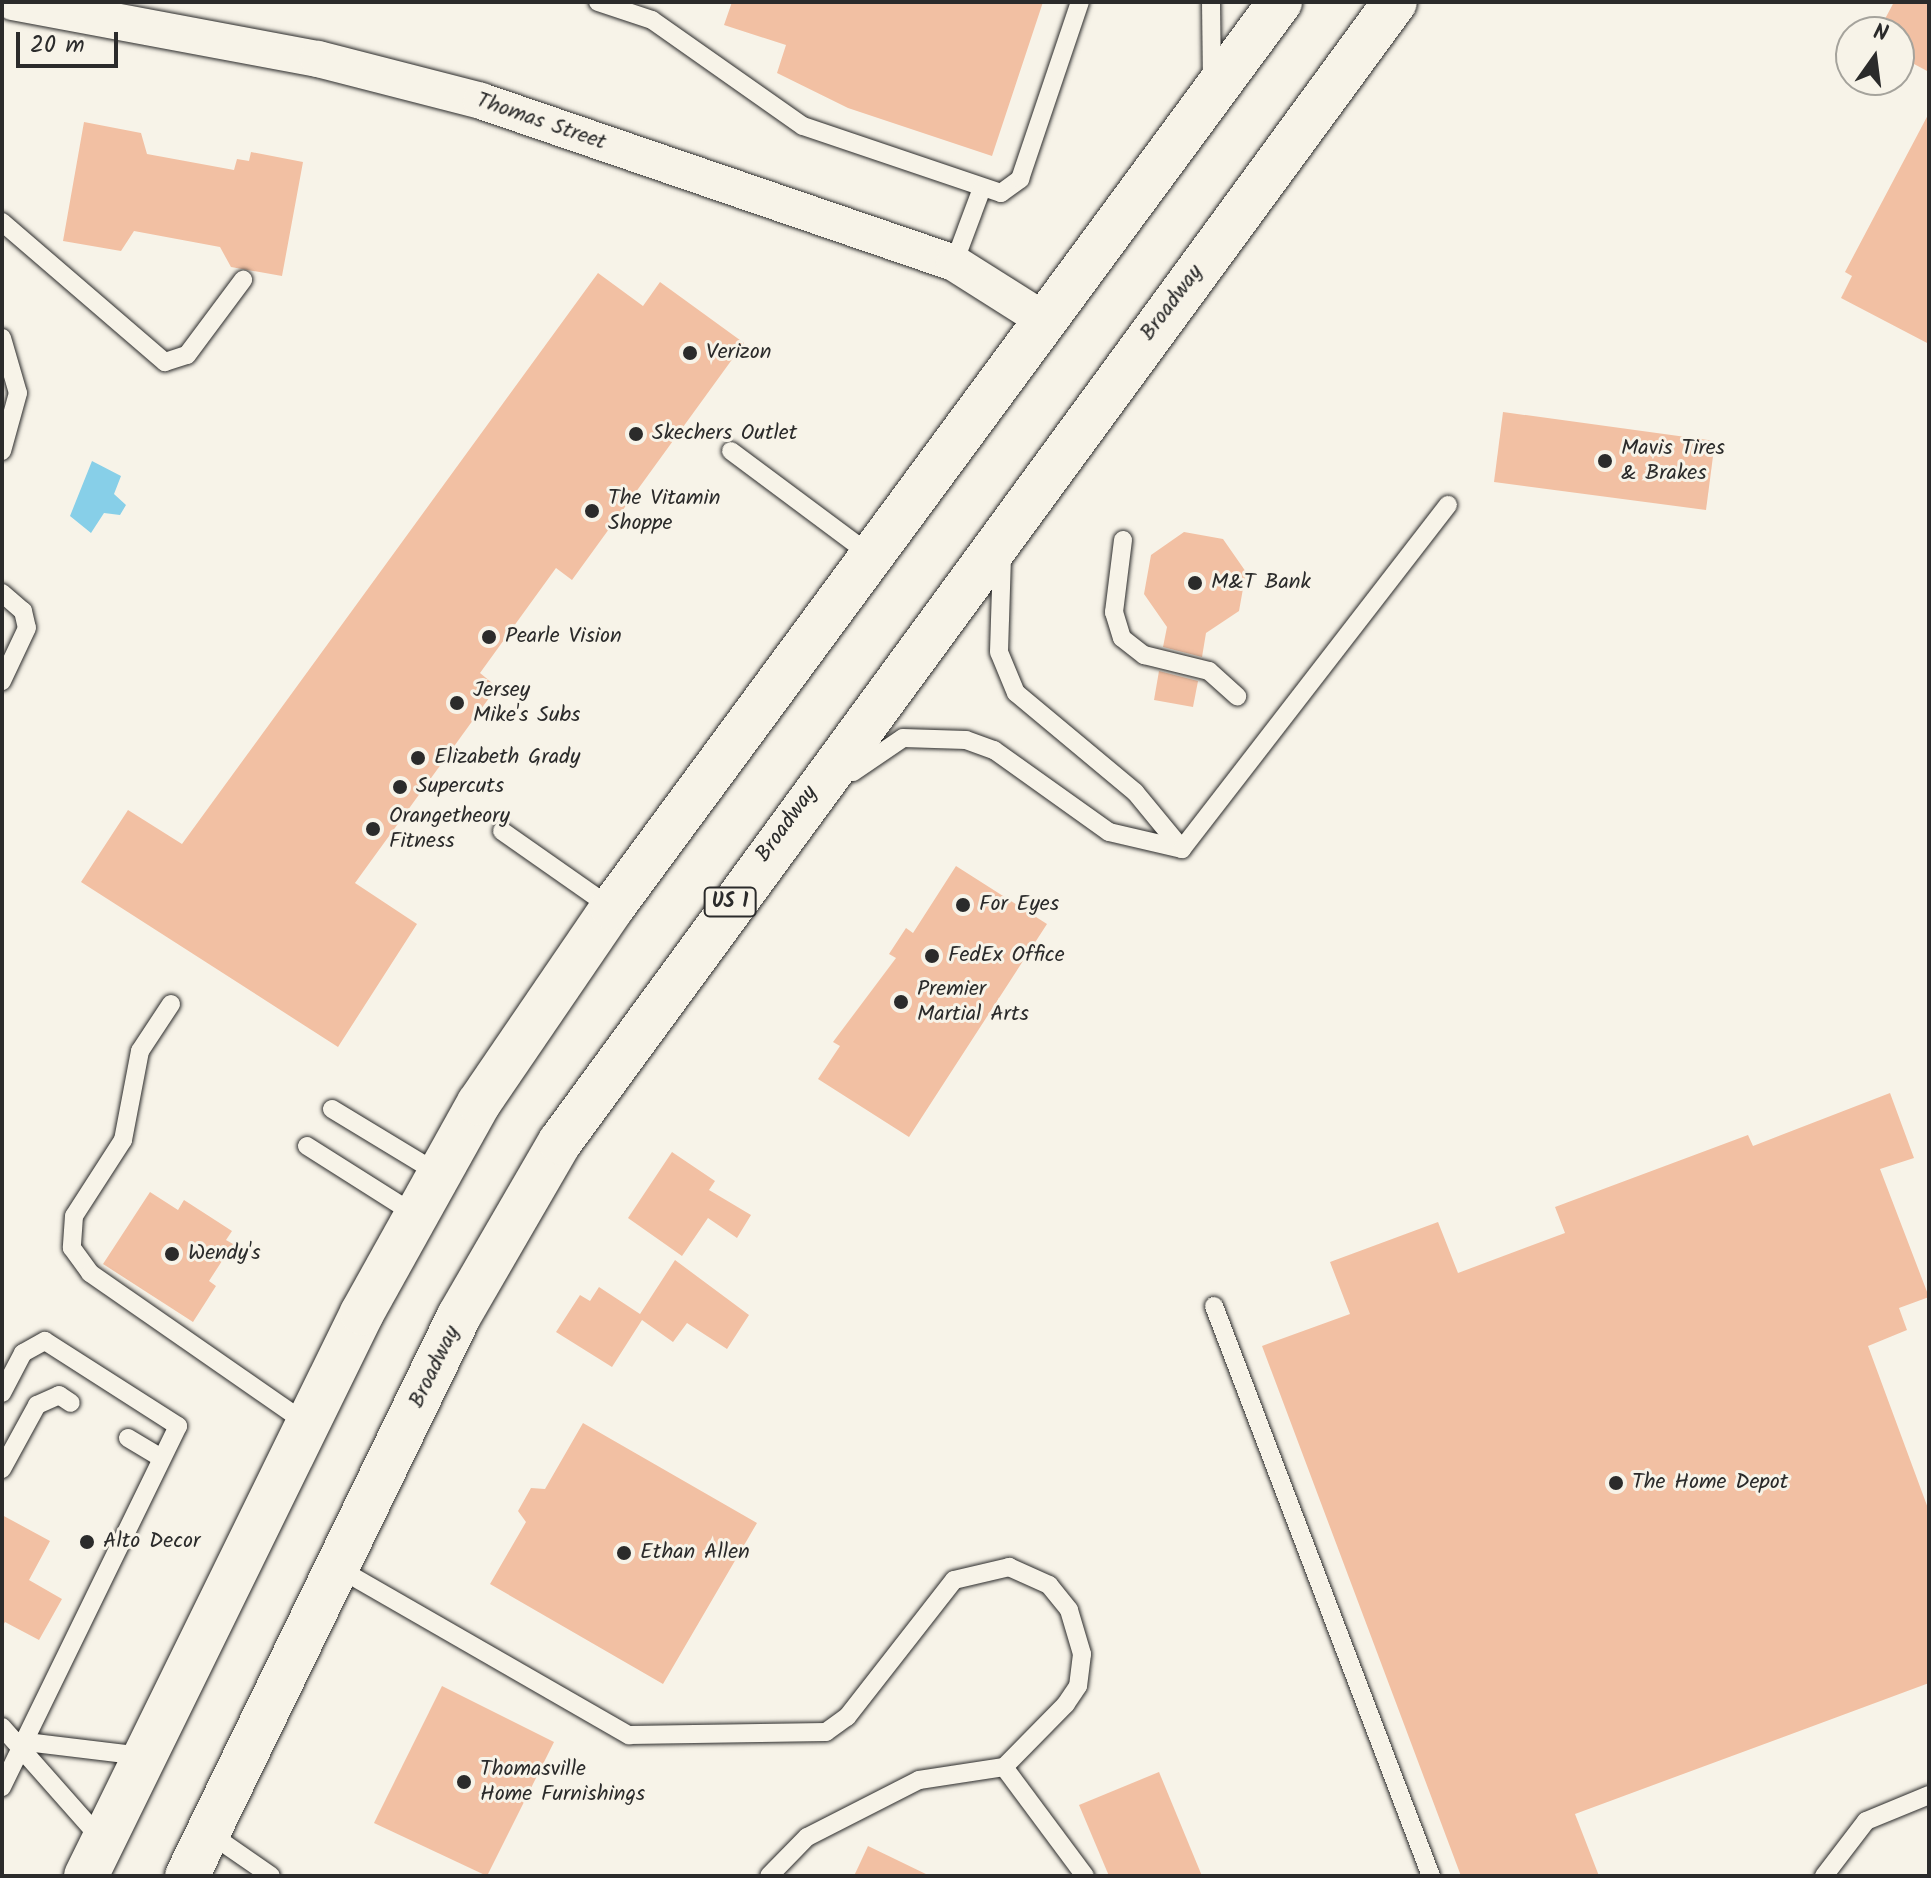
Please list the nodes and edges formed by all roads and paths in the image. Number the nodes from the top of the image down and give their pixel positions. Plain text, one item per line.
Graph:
1 (13, 2) edge
2 (598, 2) edge
3 (1080, 2) edge
4 (1211, 2) edge
5 (1280, 2) edge
6 (1395, 2) edge
7 (1212, 95) junction
8 (982, 188) junction
9 (2, 222) edge
10 (954, 263) junction
11 (243, 280) dead end
12 (1044, 320) junction
13 (2, 338) edge
14 (2, 451) edge
15 (731, 451) dead end
16 (1448, 505) dead end
17 (1004, 530) junction
18 (1123, 540) dead end
19 (872, 556) junction
20 (2, 593) edge
21 (2, 681) edge
22 (1237, 696) dead end
23 (502, 831) dead end
24 (1182, 849) junction
25 (742, 885) junction
26 (612, 908) junction
27 (171, 1004) dead end
28 (332, 1109) dead end
29 (307, 1146) dead end
30 (436, 1172) junction
31 (413, 1213) junction
32 (1214, 1306) dead end
33 (2, 1393) edge
34 (71, 1403) dead end
35 (306, 1423) junction
36 (128, 1438) dead end
37 (161, 1458) junction
38 (2, 1469) edge
39 (338, 1568) junction
40 (2, 1727) edge
41 (18, 1741) junction
42 (144, 1756) junction
43 (1004, 1767) junction
44 (2, 1787) edge
45 (1929, 1795) edge
46 (209, 1833) junction
47 (95, 1859) edge
48 (187, 1876) edge
49 (271, 1876) edge
50 (769, 1876) edge
51 (1085, 1876) edge
52 (1431, 1876) edge
53 (1824, 1876) edge

1 - 10 street, Thomas Street
2 - 8 lane
3 - 8 lane
4 - 7 lane
5 - 7 highway
6 - 17 highway, Broadway / US 1
7 - 12 highway
8 - 10 lane
9 - 11 lane
10 - 12 street, Thomas Street
12 - 19 highway
13 - 14 lane
15 - 19 lane
16 - 24 lane
17 - 24 lane
17 - 25 highway, Broadway / US 1
18 - 22 lane
19 - 26 highway
20 - 21 lane
23 - 26 lane
24 - 25 lane
25 - 39 highway, Broadway / US 1
26 - 30 highway
27 - 35 lane
28 - 30 lane
29 - 31 lane
30 - 31 highway
31 - 35 highway
32 - 52 lane
33 - 37 lane
34 - 38 lane
35 - 42 highway
36 - 37 lane
37 - 41 lane
39 - 43 lane
39 - 46 highway, Broadway / US 1
40 - 41 lane
41 - 42 lane
41 - 44 lane
41 - 47 lane
42 - 47 highway
43 - 50 lane
43 - 51 lane
45 - 53 lane
46 - 48 highway, Broadway / US 1
46 - 49 lane

